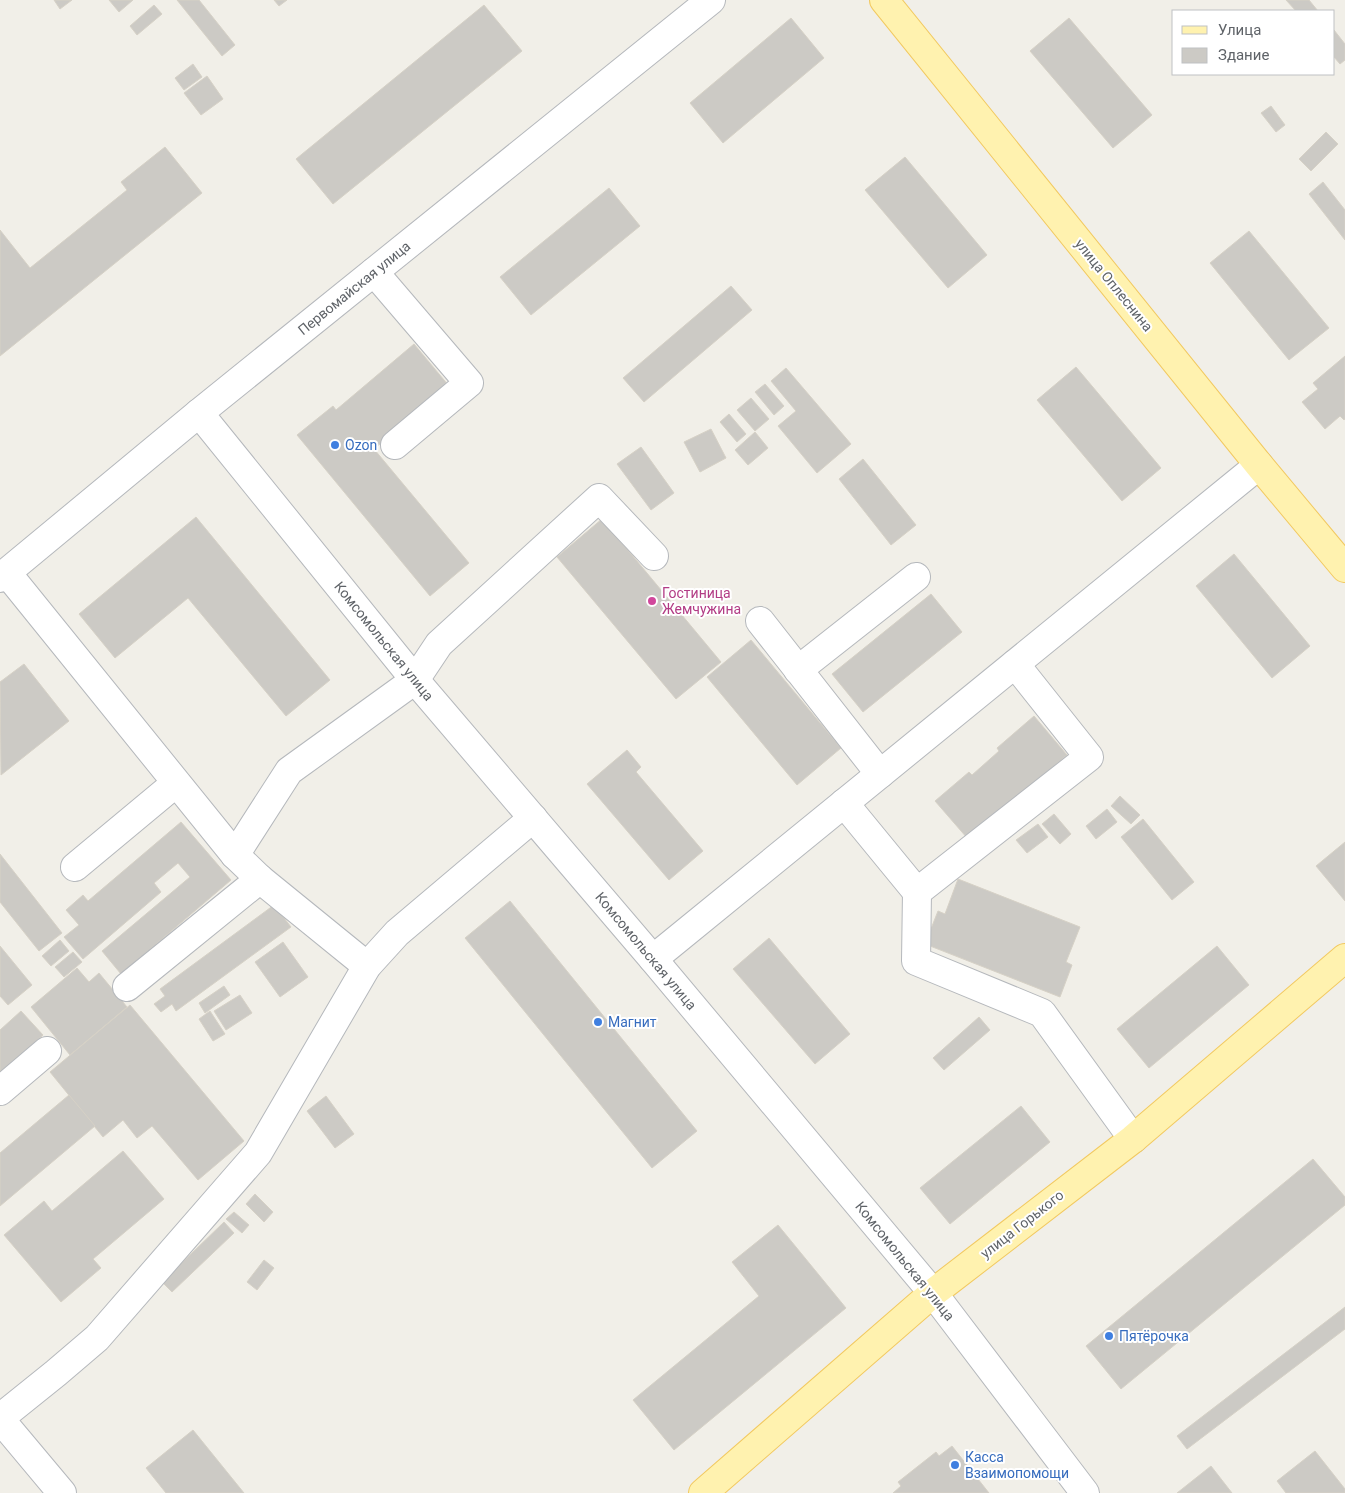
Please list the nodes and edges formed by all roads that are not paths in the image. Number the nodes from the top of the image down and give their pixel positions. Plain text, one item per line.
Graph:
1 (711, 0) edge
2 (884, 0) edge
3 (374, 272) junction
4 (199, 414) junction
5 (395, 445) dead end
6 (1259, 465) junction
7 (654, 556) dead end
8 (1345, 568) edge
9 (3, 575) edge
10 (916, 577) dead end
11 (760, 621) dead end
12 (1015, 664) junction
13 (798, 670) junction
14 (415, 680) junction
15 (880, 774) junction
16 (176, 782) junction
17 (844, 804) junction
18 (533, 818) junction
19 (235, 855) junction
20 (75, 867) dead end
21 (260, 879) junction
22 (917, 892) junction
23 (1345, 958) edge
24 (653, 959) junction
25 (367, 966) junction
26 (127, 987) dead end
27 (47, 1051) dead end
28 (0, 1091) edge
29 (1132, 1139) junction
30 (934, 1293) junction
31 (0, 1418) edge
32 (62, 1493) edge
33 (703, 1493) edge
34 (1085, 1493) edge

1 - 3 street, Первомайская улица
2 - 6 main road, улица Оплеснина
3 - 4 street, Первомайская улица
3 - 5 street
4 - 9 street, Первомайская улица
4 - 14 street, Комсомольская улица
6 - 8 main road, улица Оплеснина
6 - 12 street
7 - 14 street
9 - 16 street
10 - 13 street
11 - 13 street
12 - 15 street
12 - 22 street
13 - 15 street
14 - 18 street, Комсомольская улица
14 - 19 street
15 - 17 street
16 - 19 street
16 - 20 street
17 - 22 street
17 - 24 street
18 - 24 street, Комсомольская улица
18 - 25 street
19 - 21 street
21 - 25 street
21 - 26 street
22 - 29 street
23 - 29 main road, улица Горького
24 - 30 street, Комсомольская улица
25 - 31 street
27 - 28 street
29 - 30 main road, улица Горького
30 - 33 main road, улица Горького
30 - 34 street, Комсомольская улица
31 - 32 street

